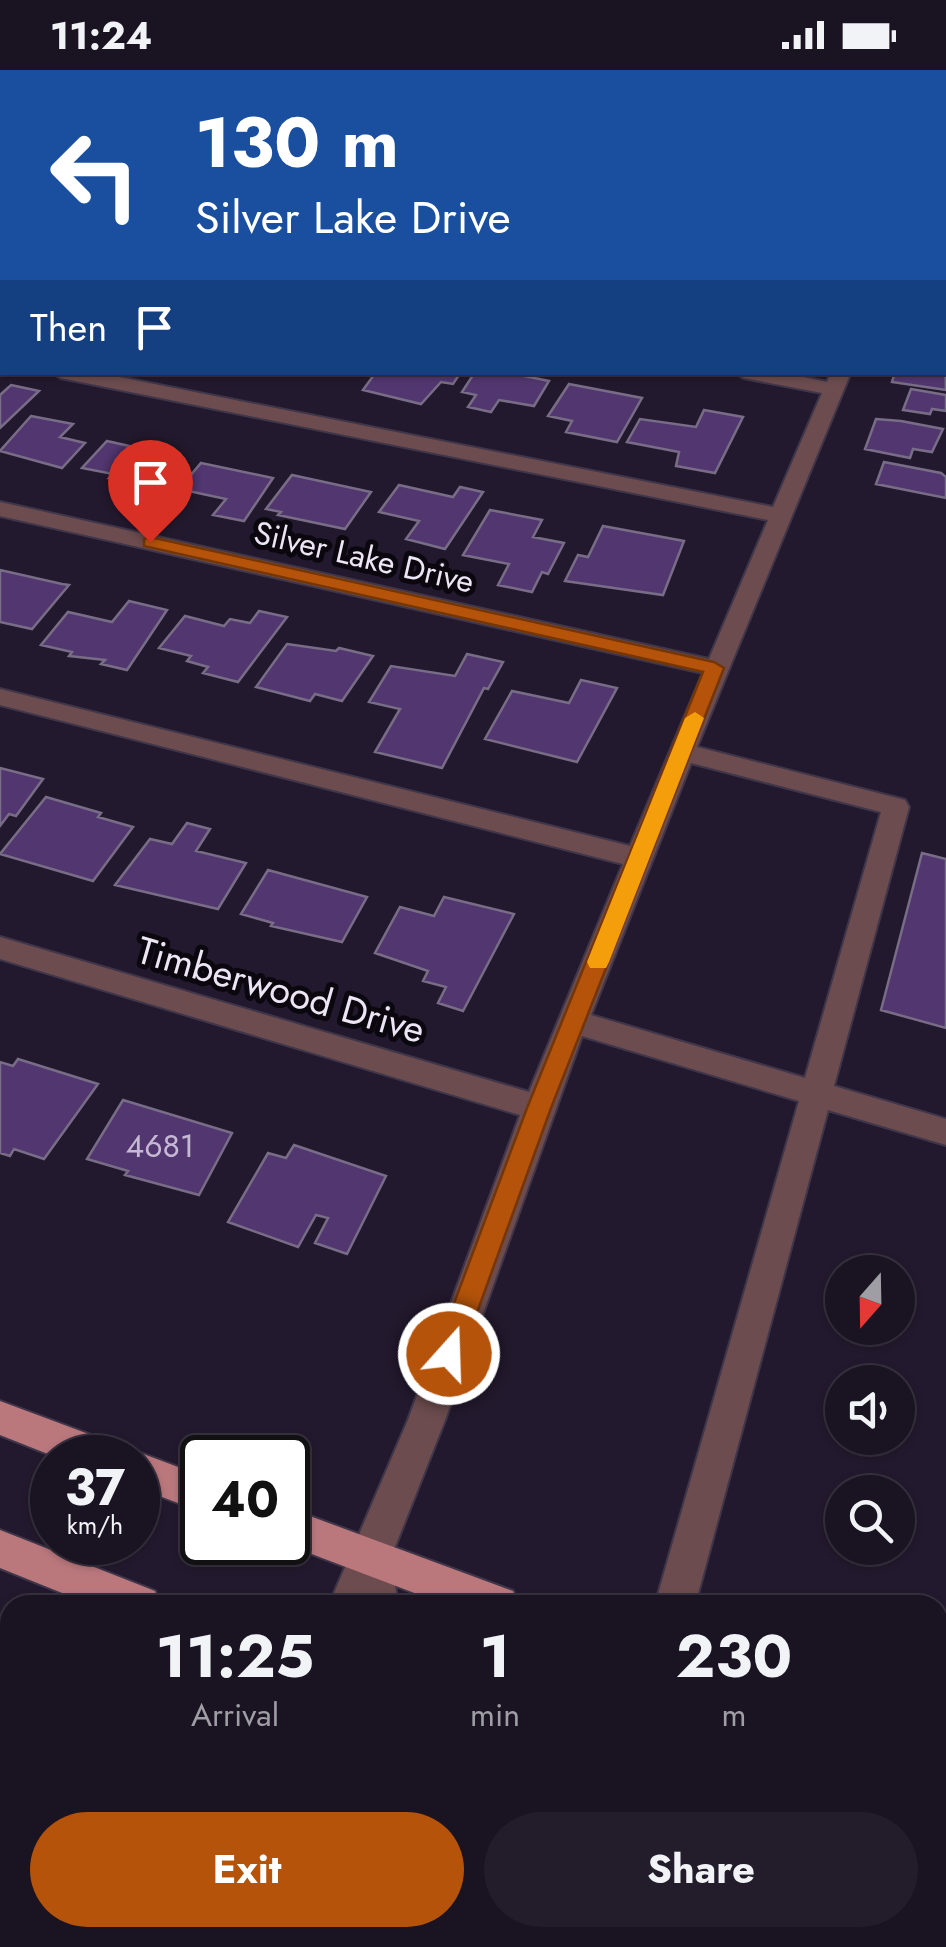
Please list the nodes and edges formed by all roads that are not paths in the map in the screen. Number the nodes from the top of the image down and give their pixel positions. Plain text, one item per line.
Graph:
1 (76, 375) edge
2 (775, 375) edge
3 (837, 381) edge
4 (0, 509) edge
5 (778, 515) junction
6 (714, 668) junction
7 (0, 697) edge
8 (682, 752) junction
9 (640, 858) junction
10 (0, 948) edge
11 (574, 1022) junction
12 (818, 1094) junction
13 (539, 1108) junction
14 (946, 1132) edge
15 (0, 1418) edge
16 (45, 1435) edge
17 (310, 1534) edge
18 (0, 1549) edge
19 (372, 1558) junction
20 (117, 1595) edge
21 (354, 1595) edge
22 (377, 1595) edge
23 (472, 1595) edge
24 (678, 1595) edge

1 - 5 street
2 - 3 street
3 - 5 street
4 - 6 street, Silver Lake Drive
5 - 6 street
6 - 8 street
7 - 9 street
8 - 9 street
8 - 12 street
9 - 11 street
10 - 13 street, Timberwood Drive
11 - 12 street
11 - 13 street
12 - 14 street
12 - 24 street
13 - 19 street
15 - 16 main road
17 - 19 main road
18 - 20 main road
19 - 21 street
19 - 22 street
19 - 23 main road

